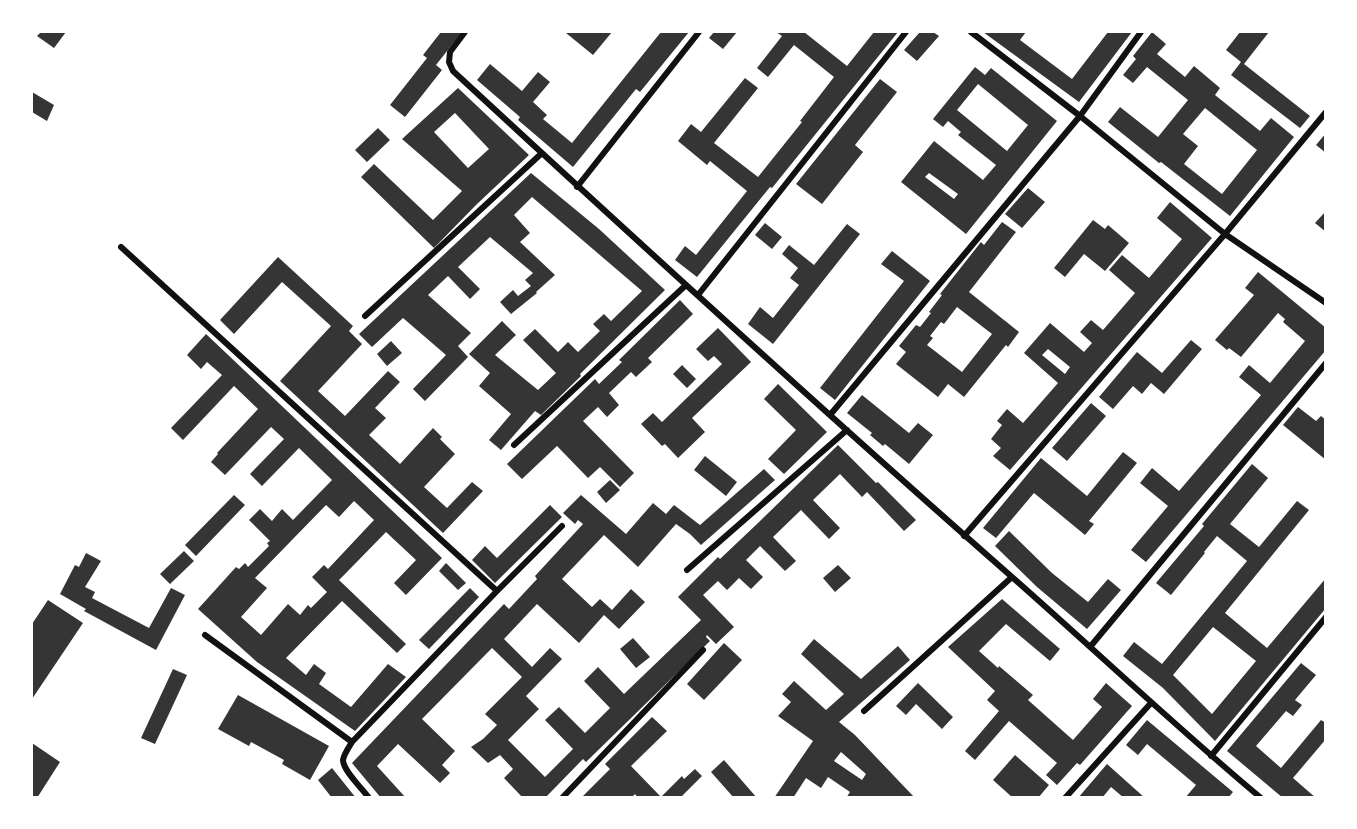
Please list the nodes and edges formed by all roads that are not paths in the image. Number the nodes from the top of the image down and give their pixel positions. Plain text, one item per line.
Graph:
1 (465, 32) edge
2 (699, 32) edge
3 (906, 32) edge
4 (971, 32) edge
5 (1141, 32) edge
6 (1326, 112) edge
7 (1080, 116) junction
8 (542, 153) junction
9 (577, 187) junction
10 (1225, 234) junction
11 (121, 247) dead end
12 (686, 285) junction
13 (698, 296) junction
14 (1326, 303) edge
15 (365, 316) dead end
16 (1326, 363) edge
17 (830, 415) junction
18 (847, 430) junction
19 (514, 445) dead end
20 (562, 526) dead end
21 (964, 536) junction
22 (687, 570) dead end
23 (1012, 577) junction
24 (497, 591) junction
25 (1326, 617) edge
26 (205, 635) dead end
27 (1090, 647) junction
28 (704, 650) dead end
29 (1151, 703) junction
30 (864, 711) dead end
31 (352, 742) junction
32 (1211, 756) junction
33 (369, 798) edge
34 (562, 798) edge
35 (1065, 798) edge
36 (1261, 798) edge

1 - 8 street
2 - 9 street
3 - 13 street
4 - 7 street
5 - 7 street
6 - 10 street
7 - 10 street
7 - 17 street
8 - 9 street
8 - 15 street
9 - 12 street
10 - 14 street
10 - 21 street
11 - 24 street
12 - 13 street
12 - 19 street
13 - 17 street
16 - 27 street
17 - 18 street
18 - 21 street
18 - 22 street
20 - 24 street
21 - 23 street
23 - 27 street
23 - 30 street
24 - 31 street
25 - 32 street
26 - 31 street
27 - 29 street
28 - 34 street
29 - 32 street
29 - 35 street
31 - 33 street
32 - 36 street

